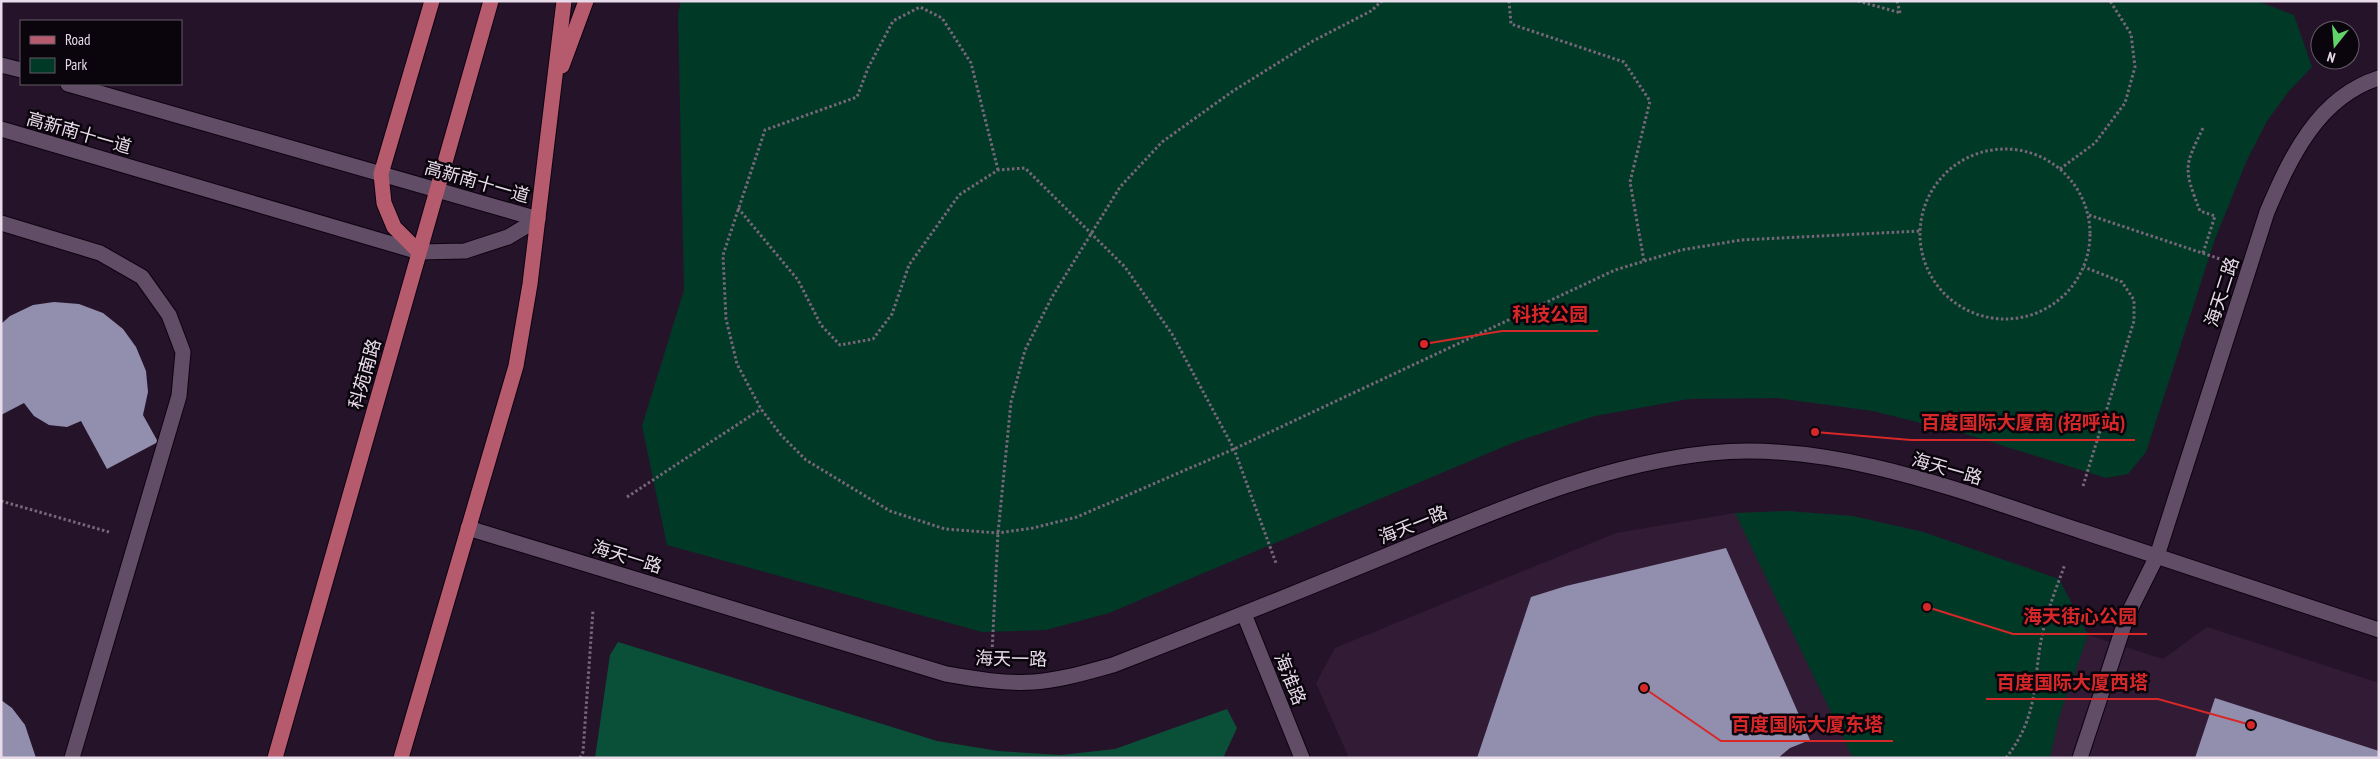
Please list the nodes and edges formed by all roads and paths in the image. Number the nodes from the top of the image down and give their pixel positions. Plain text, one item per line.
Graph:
1 (432, 1) edge
2 (490, 1) edge
3 (564, 1) edge
4 (586, 1) edge
5 (1382, 1) edge
6 (1509, 1) edge
7 (1858, 1) edge
8 (1897, 1) edge
9 (2110, 1) edge
10 (1, 65) edge
11 (20, 70) edge
12 (2379, 78) edge
13 (71, 85) edge
14 (553, 91) junction
15 (2204, 126) dead end
16 (1, 129) edge
17 (2060, 169) junction
18 (998, 170) junction
19 (381, 174) junction
20 (437, 190) junction
21 (738, 208) junction
22 (2089, 215) junction
23 (538, 219) junction
24 (1, 223) edge
25 (1920, 231) junction
26 (1091, 235) junction
27 (419, 252) junction
28 (2203, 253) junction
29 (1644, 261) junction
30 (2084, 268) junction
31 (2250, 268) junction
32 (761, 409) junction
33 (1234, 449) junction
34 (2083, 486) dead end
35 (627, 497) dead end
36 (1, 501) edge
37 (468, 528) junction
38 (998, 533) junction
39 (136, 540) junction
40 (2157, 556) junction
41 (1276, 563) dead end
42 (2065, 564) dead end
43 (593, 610) dead end
44 (1244, 614) junction
45 (2379, 630) edge
46 (992, 652) dead end
47 (72, 758) edge
48 (275, 758) edge
49 (401, 758) edge
50 (580, 758) edge
51 (1302, 758) edge
52 (2006, 758) edge
53 (2080, 758) edge

1 - 19 main road
2 - 20 main road, 科苑南路
3 - 14 main road
4 - 14 main road
5 - 26 path
6 - 29 path
7 - 8 path
9 - 17 path
10 - 11 street
12 - 31 street, 海天二路
13 - 19 street, 高新南十一道
14 - 23 main road
15 - 28 path
16 - 27 street, 高新南十一道
17 - 22 path
17 - 25 path
18 - 21 path
18 - 21 path
18 - 26 path
19 - 20 street, 高新南十一道
19 - 27 main road
20 - 23 street, 高新南十一道
20 - 27 main road, 科苑南路
21 - 32 path
22 - 28 path
22 - 30 path
23 - 27 street, 高新南十一道
23 - 37 main road
24 - 39 street
25 - 29 path
25 - 30 path
26 - 33 path
26 - 38 path
27 - 48 main road, 科苑南路
28 - 31 path
29 - 33 path
30 - 34 path
31 - 40 street, 海天二路
32 - 35 path
32 - 38 path
33 - 38 path
33 - 41 path
36 - 39 path
37 - 44 street, 海天一路
37 - 49 main road
38 - 46 path
39 - 47 street
40 - 44 street, 海天一路
40 - 45 street, 海天一路
40 - 53 street, 海天二路
42 - 52 path
43 - 50 path
44 - 51 street, 海淮路

